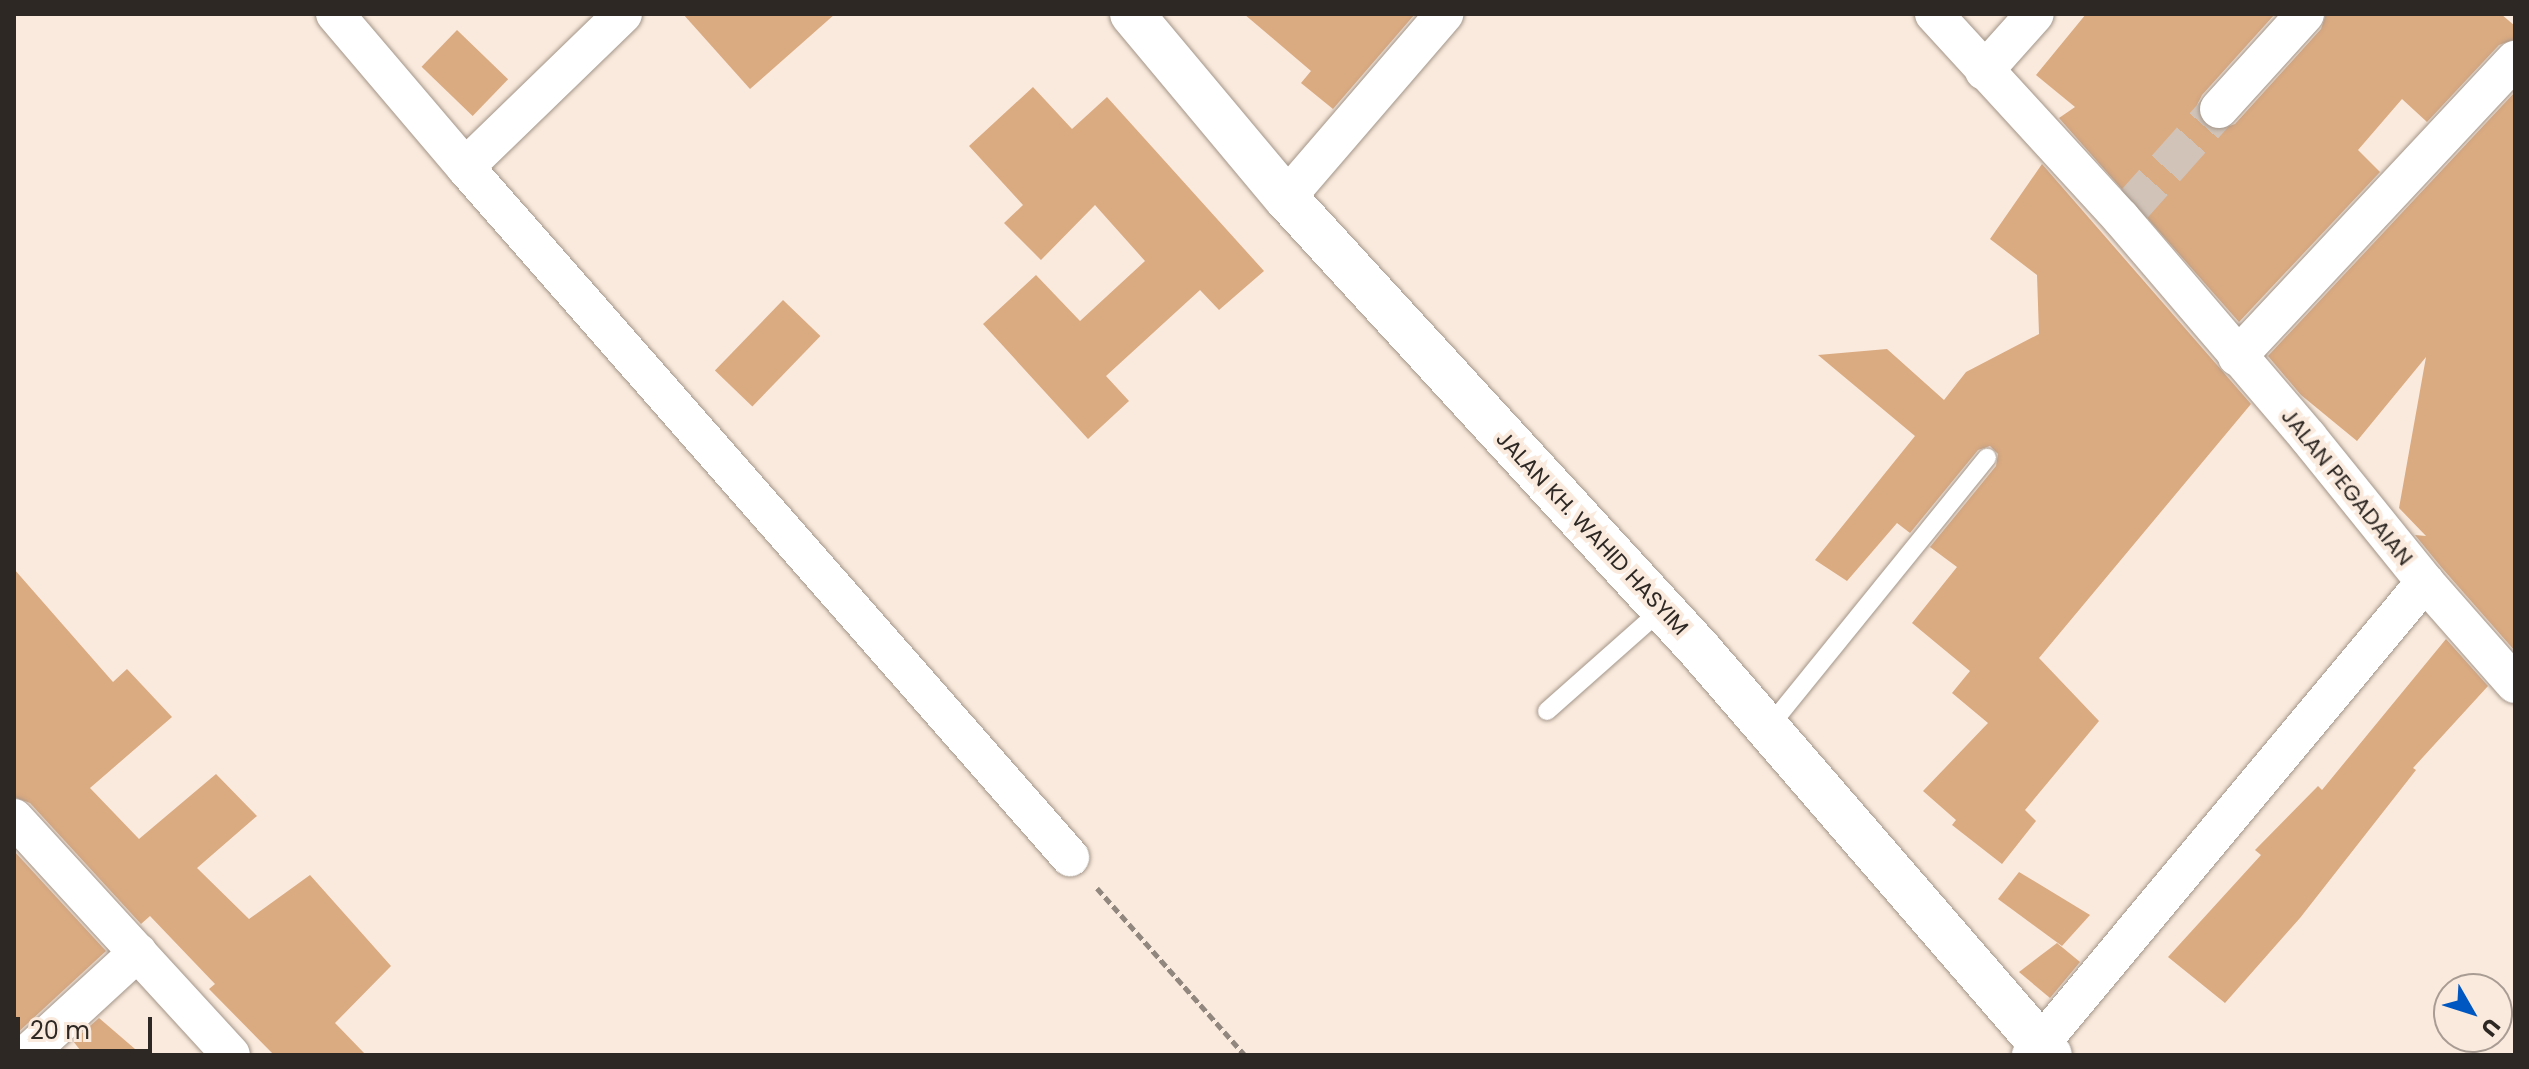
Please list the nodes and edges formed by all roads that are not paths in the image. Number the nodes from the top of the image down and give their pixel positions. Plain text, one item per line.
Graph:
1 (335, 14) edge
2 (623, 14) edge
3 (1132, 14) edge
4 (1444, 14) edge
5 (1934, 14) edge
6 (2035, 14) edge
7 (2305, 14) edge
8 (2515, 60) edge
9 (1984, 71) junction
10 (2219, 109) tunnel mouth
11 (465, 167) junction
12 (1286, 198) junction
13 (2237, 357) junction
14 (1987, 458) dead end
15 (2425, 582) junction
16 (1661, 610) junction
17 (2515, 684) edge
18 (1547, 711) dead end
19 (1768, 728) junction
20 (14, 818) edge
21 (1070, 857) road end
22 (138, 952) junction
23 (2041, 1052) edge
24 (26, 1055) edge
25 (231, 1055) edge

1 - 11 street
2 - 11 street
3 - 12 main road, JALAN KH. WAHID HASYIM
4 - 12 street
5 - 9 street, JALAN PEGADAIAN
6 - 9 street
7 - 10 street
8 - 13 street
9 - 13 street, JALAN PEGADAIAN
11 - 21 street
12 - 16 main road, JALAN KH. WAHID HASYIM
13 - 15 street, JALAN PEGADAIAN
14 - 19 lane
15 - 17 street
15 - 23 street, JALAN PEGADAIAN
16 - 18 lane
16 - 19 main road, JALAN KH. WAHID HASYIM
19 - 23 main road, JALAN KH. WAHID HASYIM
20 - 22 street
22 - 24 street
22 - 25 street

